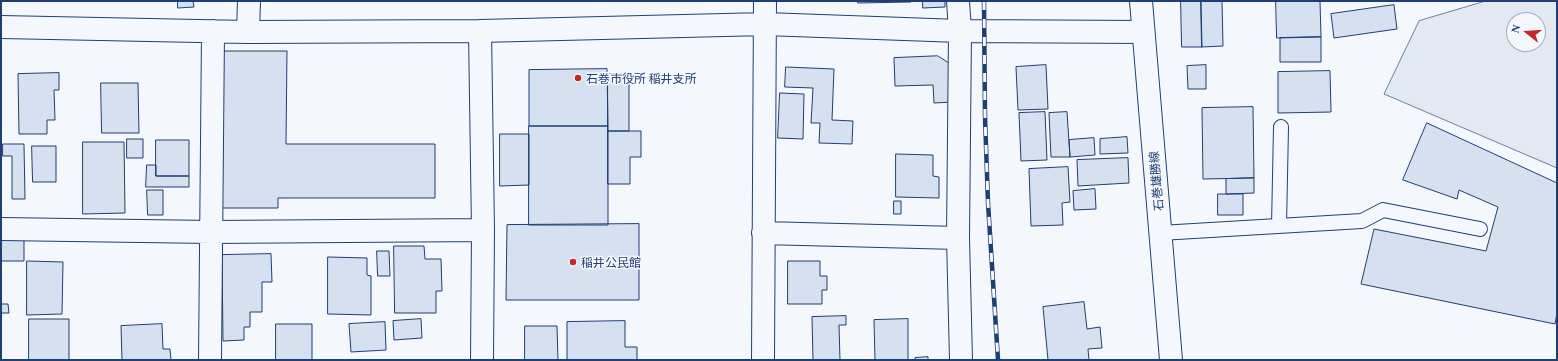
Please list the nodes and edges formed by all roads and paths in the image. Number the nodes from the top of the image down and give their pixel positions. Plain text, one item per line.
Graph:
1 (249, 1) edge
2 (765, 1) edge
3 (958, 1) edge
4 (1141, 1) edge
5 (764, 24) junction
6 (1, 27) edge
7 (213, 31) junction
8 (480, 31) junction
9 (960, 31) junction
10 (248, 32) junction
11 (1143, 32) junction
12 (1281, 127) dead end
13 (1279, 226) junction
14 (1, 229) edge
15 (1480, 229) dead end
16 (483, 230) junction
17 (211, 232) junction
18 (763, 233) junction
19 (1160, 233) junction
20 (958, 238) junction
21 (210, 360) edge
22 (482, 360) edge
23 (763, 360) edge
24 (961, 360) edge
25 (1171, 360) edge

1 - 10 street
2 - 5 street
3 - 9 street
4 - 11 street, 石巻雄勝線
5 - 8 street
5 - 9 street
5 - 18 street
6 - 7 street
7 - 10 street
7 - 17 street
8 - 10 street
8 - 16 street
9 - 11 street
9 - 20 street
11 - 19 street, 石巻雄勝線
12 - 13 lane
13 - 15 lane
13 - 19 lane
14 - 17 street
16 - 17 street
16 - 22 street
17 - 21 street
18 - 20 street
18 - 23 street
19 - 25 street, 石巻雄勝線
20 - 24 street

